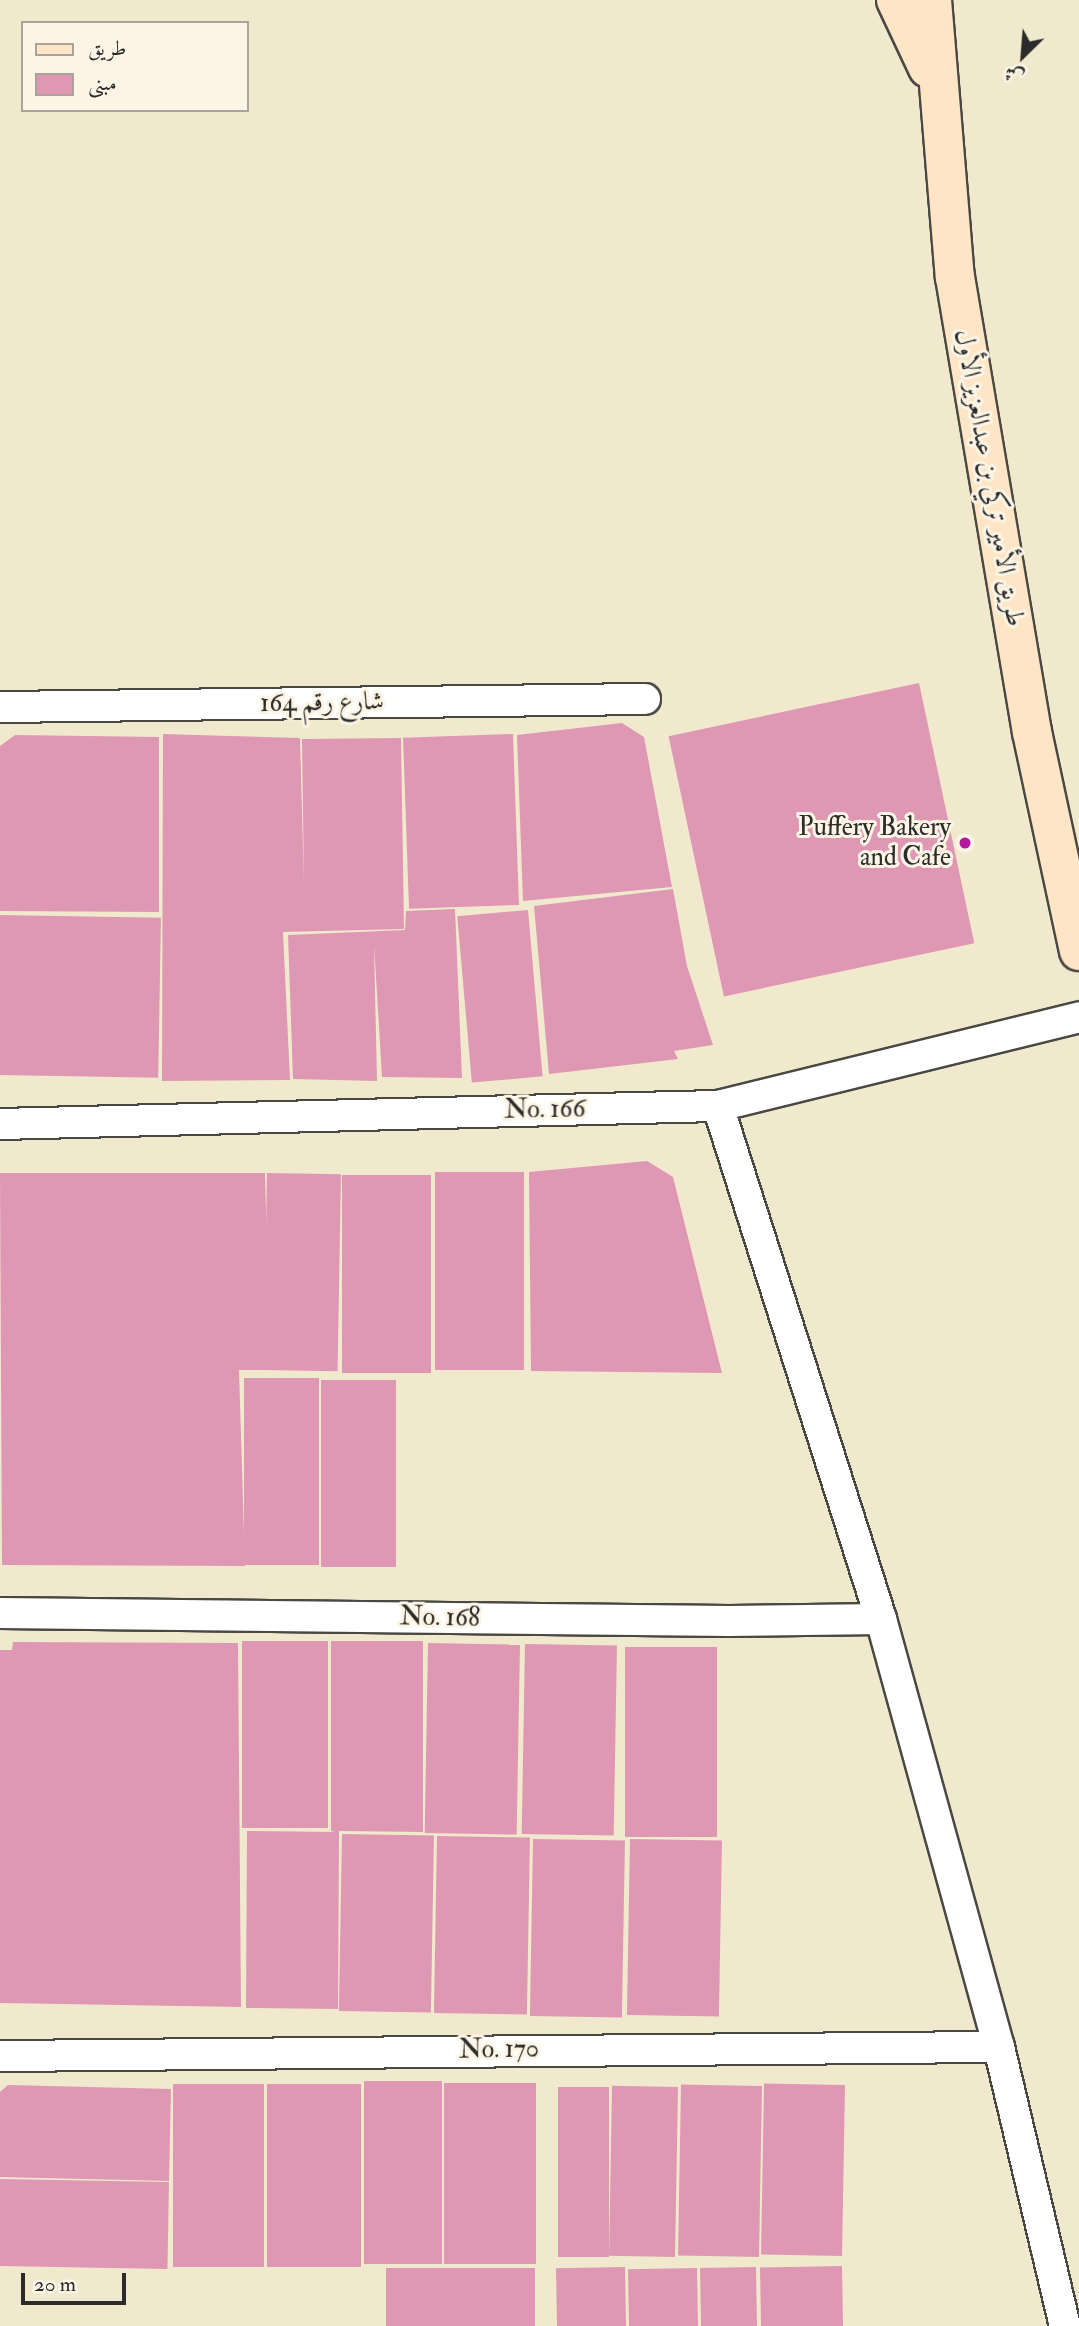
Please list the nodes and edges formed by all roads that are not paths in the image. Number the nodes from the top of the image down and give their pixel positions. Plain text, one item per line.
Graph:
1 (896, 0) edge
2 (932, 0) edge
3 (938, 90) junction
4 (645, 699) dead end
5 (0, 707) edge
6 (1079, 951) edge
7 (1079, 1017) edge
8 (718, 1106) junction
9 (0, 1124) edge
10 (0, 1613) edge
11 (881, 1619) junction
12 (999, 2047) junction
13 (0, 2056) edge
14 (1065, 2326) edge

1 - 3 main road
2 - 3 main road, طريق الأمير تركي بن عبدالعزيز الأول
3 - 6 main road, طريق الأمير تركي بن عبدالعزيز الأول
4 - 5 street, شارع رقم 164
7 - 8 street, No. 166
8 - 9 street, No. 166
8 - 11 street
10 - 11 street, No. 168
11 - 12 street
12 - 13 street, No. 170
12 - 14 street

